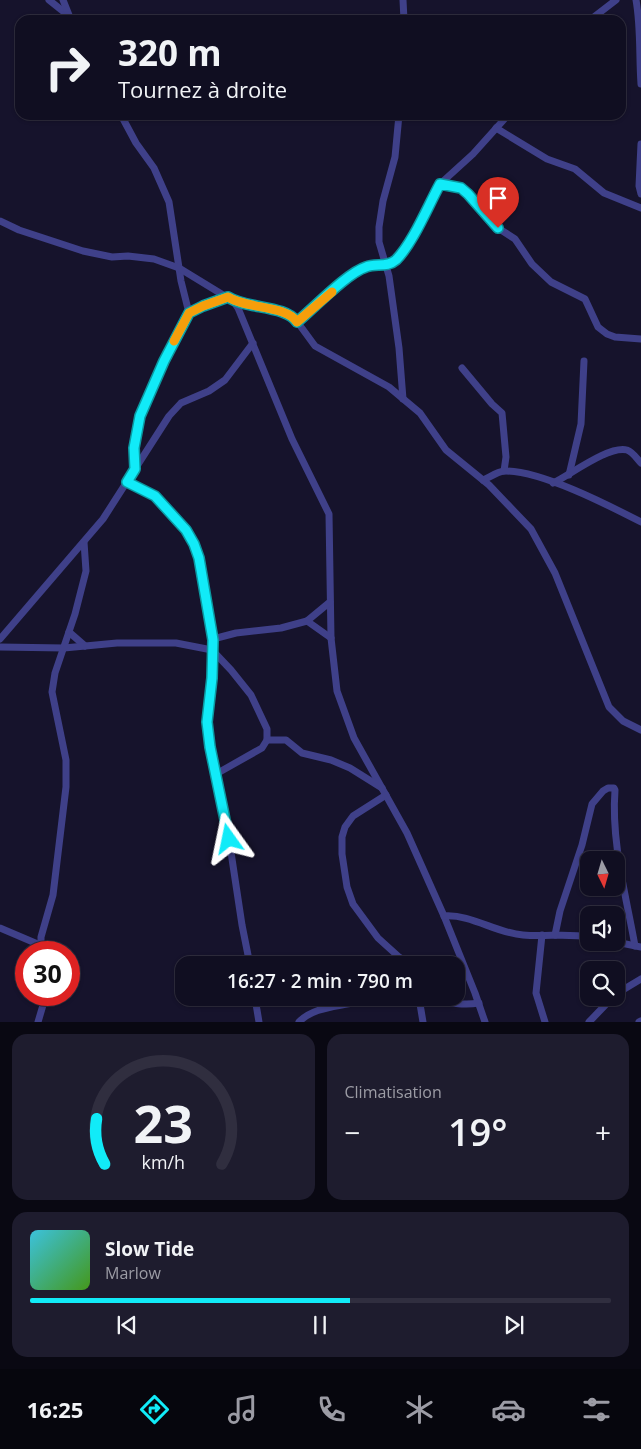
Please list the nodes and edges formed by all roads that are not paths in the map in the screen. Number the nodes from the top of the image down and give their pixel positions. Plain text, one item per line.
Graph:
1 (49, 0) edge
2 (63, 0) edge
3 (403, 0) edge
4 (616, 0) edge
5 (636, 0) edge
6 (66, 15) edge
7 (69, 15) edge
8 (404, 15) edge
9 (596, 15) edge
10 (641, 84) edge
11 (124, 120) edge
12 (399, 120) edge
13 (503, 120) edge
14 (496, 128) junction
15 (641, 144) edge
16 (440, 184) junction
17 (641, 194) edge
18 (641, 208) edge
19 (0, 221) edge
20 (386, 266) junction
21 (179, 268) junction
22 (230, 299) junction
23 (189, 313) junction
24 (297, 322) junction
25 (641, 339) edge
26 (253, 343) junction
27 (584, 361) dead end
28 (462, 368) dead end
29 (403, 399) junction
30 (641, 463) edge
31 (135, 469) junction
32 (504, 471) junction
33 (568, 476) junction
34 (483, 480) junction
35 (127, 482) junction
36 (553, 483) junction
37 (569, 488) junction
38 (641, 522) edge
39 (84, 542) junction
40 (330, 602) junction
41 (307, 622) junction
42 (69, 632) junction
43 (331, 638) junction
44 (0, 639) edge
45 (213, 640) junction
46 (84, 646) junction
47 (0, 647) edge
48 (64, 648) junction
49 (212, 650) junction
50 (641, 730) edge
51 (267, 740) junction
52 (216, 774) junction
53 (384, 792) junction
54 (444, 916) junction
55 (0, 928) edge
56 (556, 934) junction
57 (542, 935) junction
58 (580, 936) edge
59 (25, 941) edge
60 (41, 941) edge
61 (625, 944) edge
62 (638, 947) edge
63 (248, 956) edge
64 (398, 956) edge
65 (641, 979) edge
66 (625, 989) edge
67 (478, 1003) junction
68 (465, 1005) edge
69 (43, 1006) edge
70 (256, 1006) edge
71 (339, 1006) edge
72 (420, 1006) edge
73 (604, 1006) edge
74 (38, 1022) edge
75 (259, 1022) edge
76 (299, 1022) edge
77 (423, 1022) edge
78 (484, 1022) edge
79 (544, 1022) edge
80 (588, 1022) edge

1 - 6 street
2 - 7 street
3 - 8 street
4 - 9 street
5 - 10 street
11 - 21 street
12 - 20 street
13 - 14 street
14 - 16 street
14 - 18 street
15 - 17 street
16 - 20 street
16 - 25 street
19 - 21 street
20 - 24 street
20 - 29 street
21 - 22 street
21 - 23 street
22 - 23 street
22 - 24 street
22 - 26 street
23 - 31 street
24 - 29 street
26 - 31 street
26 - 40 street
27 - 33 street
28 - 32 street
29 - 34 street
30 - 33 street
31 - 35 street
32 - 34 street
32 - 36 street
33 - 36 street
33 - 37 street
34 - 50 street
35 - 39 street
35 - 45 street
36 - 37 street
37 - 38 street
39 - 42 street
39 - 44 street
40 - 41 street
40 - 43 street
41 - 43 street
41 - 45 street
42 - 46 street
42 - 48 street
43 - 53 street
45 - 49 street
46 - 48 street
46 - 49 street
47 - 48 street
48 - 60 street
49 - 51 street
49 - 52 street
51 - 52 street
51 - 53 street
52 - 63 street
53 - 54 street
53 - 64 street
54 - 57 street
54 - 67 street
55 - 59 street
56 - 57 street
56 - 58 street
56 - 62 street
57 - 79 street
61 - 62 street
65 - 66 street
67 - 68 street
67 - 78 street
69 - 74 street
70 - 75 street
71 - 76 street
72 - 77 street
73 - 80 street

